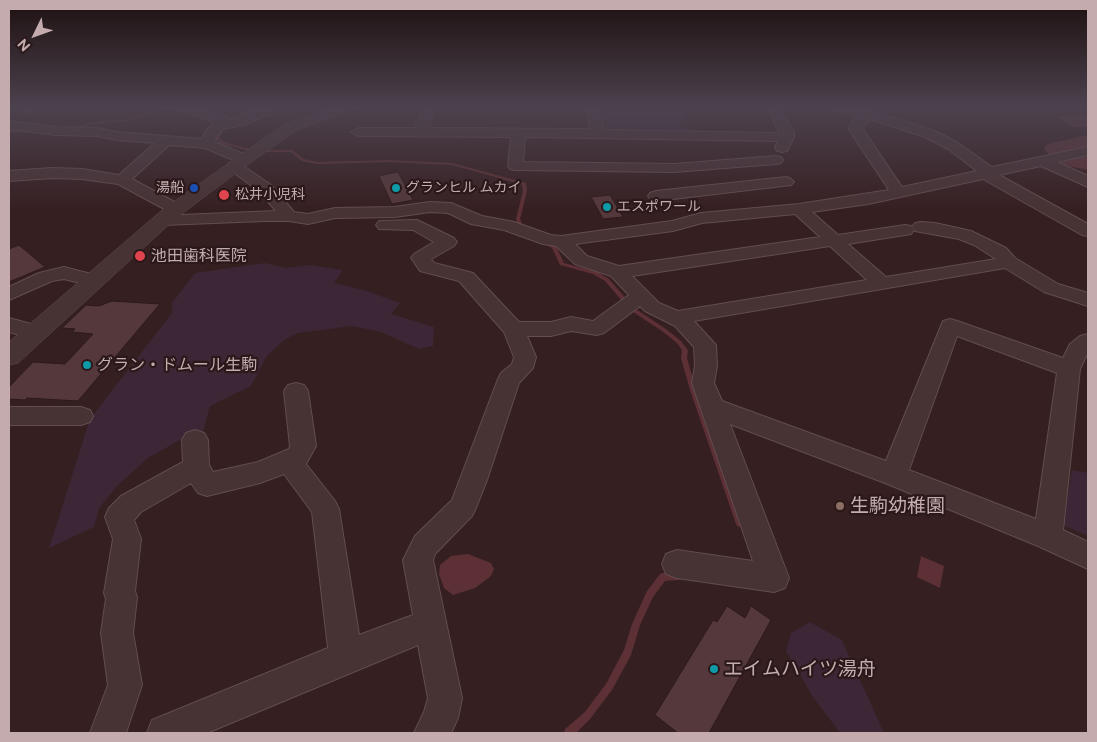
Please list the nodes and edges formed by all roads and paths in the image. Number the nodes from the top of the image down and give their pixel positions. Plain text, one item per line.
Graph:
1 (165, 141) edge
2 (174, 142) edge
3 (270, 142) edge
4 (517, 142) edge
5 (785, 142) edge
6 (864, 142) edge
7 (945, 142) edge
8 (208, 144) joint
9 (1088, 151) edge
10 (776, 160) junction
11 (1043, 161) junction
12 (239, 162) junction
13 (987, 172) junction
14 (9, 176) edge
15 (122, 180) junction
16 (786, 182) junction
17 (1088, 182) edge
18 (898, 192) junction
19 (682, 194) junction
20 (656, 196) dead end
21 (805, 208) junction
22 (170, 214) junction
23 (298, 218) junction
24 (701, 218) junction
25 (1088, 231) edge
26 (562, 241) junction
27 (833, 241) junction
28 (1008, 262) junction
29 (618, 272) junction
30 (92, 280) junction
31 (882, 283) junction
32 (9, 294) edge
33 (640, 296) junction
34 (1088, 300) edge
35 (676, 318) junction
36 (9, 326) edge
37 (513, 329) junction
38 (35, 332) junction
39 (1088, 341) edge
40 (9, 356) edge
41 (1069, 369) junction
42 (296, 391) dead end
43 (712, 407) junction
44 (9, 416) edge
45 (81, 416) dead end
46 (289, 461) junction
47 (894, 476) junction
48 (1048, 537) junction
49 (1088, 556) edge
50 (677, 564) dead end
51 (430, 624) junction
52 (346, 657) junction
53 (108, 733) edge
54 (165, 733) edge
55 (432, 733) edge

1 - 15 street
2 - 8 street
3 - 12 street
4 - 10 street
5 - 10 street
6 - 18 street
7 - 13 street
8 - 12 street
9 - 11 street
10 - 16 street
11 - 13 street
11 - 17 street
12 - 22 street
12 - 23 street
13 - 18 street
13 - 25 street
14 - 15 street
15 - 22 street
16 - 19 street
16 - 21 street
18 - 21 street
19 - 20 street
19 - 24 street
21 - 24 street
21 - 27 street
22 - 23 street
22 - 30 street
23 - 26 street
23 - 37 street
24 - 26 street
26 - 29 street
27 - 28 street
27 - 29 street
27 - 31 street
28 - 31 street
28 - 34 street
29 - 33 street
30 - 32 street
30 - 38 street
31 - 35 street
33 - 35 street
33 - 37 street
35 - 43 street
36 - 38 street
37 - 51 street
38 - 40 street
39 - 41 street
41 - 47 street
41 - 48 street
42 - 46 street
43 - 47 street
43 - 50 street
44 - 45 street
46 - 52 street
46 - 53 street
47 - 48 street
48 - 49 street
51 - 52 street
51 - 55 street
52 - 54 street

